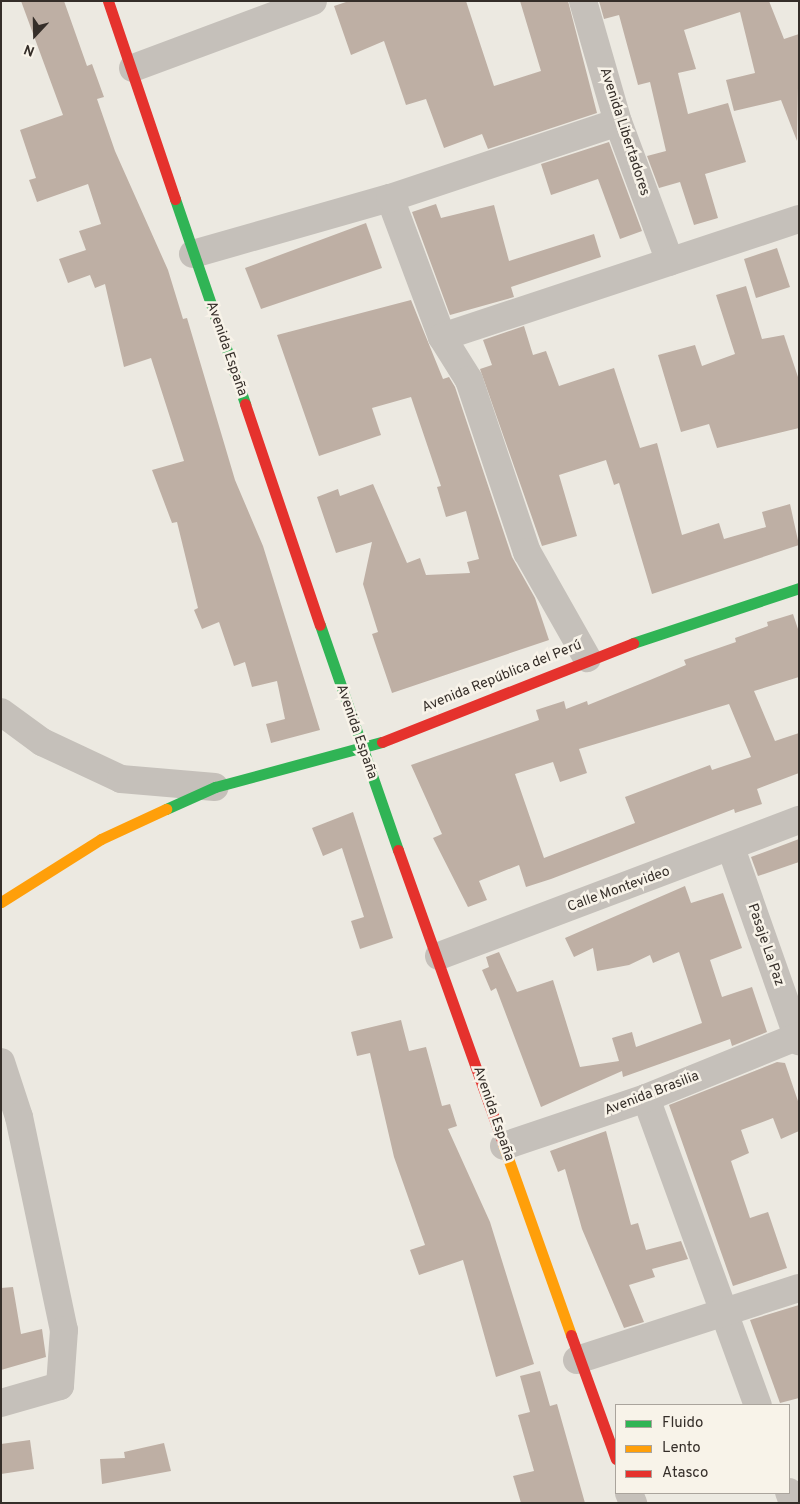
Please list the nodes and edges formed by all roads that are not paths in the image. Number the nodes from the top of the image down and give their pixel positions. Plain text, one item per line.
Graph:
1 (108, 1) edge
2 (313, 1) edge
3 (583, 1) edge
4 (132, 68) junction
5 (618, 122) junction
6 (390, 198) junction
7 (799, 219) edge
8 (193, 254) junction
9 (670, 262) junction
10 (442, 337) junction
11 (799, 588) edge
12 (587, 658) junction
13 (1, 712) edge
14 (362, 750) junction
15 (215, 787) junction
16 (799, 820) edge
17 (731, 848) junction
18 (1, 902) edge
19 (439, 956) junction
20 (798, 1038) edge
21 (1, 1062) edge
22 (646, 1098) junction
23 (10, 1120) edge
24 (504, 1146) junction
25 (799, 1288) edge
26 (725, 1314) junction
27 (577, 1360) junction
28 (1, 1403) edge
29 (758, 1404) edge
30 (615, 1456) edge

1 - 4 street, Avenida España
2 - 4 street
3 - 5 street, Avenida Libertadores
4 - 8 street, Avenida España
5 - 6 street
5 - 9 street, Avenida Libertadores
6 - 8 street
6 - 10 street
7 - 9 street
8 - 14 street, Avenida España
9 - 10 street
10 - 12 street
11 - 12 street, Avenida República del Perú
12 - 14 street, Avenida República del Perú
13 - 15 street
14 - 15 street, Avenida República del Perú
14 - 19 street, Avenida España
15 - 18 street, Avenida República del Perú
16 - 17 street, Calle Montevideo
17 - 19 street, Calle Montevideo
17 - 20 street, Pasaje La Paz
19 - 24 street, Avenida España
20 - 22 street, Avenida Brasilia
21 - 23 street
22 - 24 street, Avenida Brasilia
22 - 26 street
23 - 28 street
24 - 27 street, Avenida España
25 - 26 street
26 - 27 street
26 - 29 street
27 - 30 street, Avenida España

